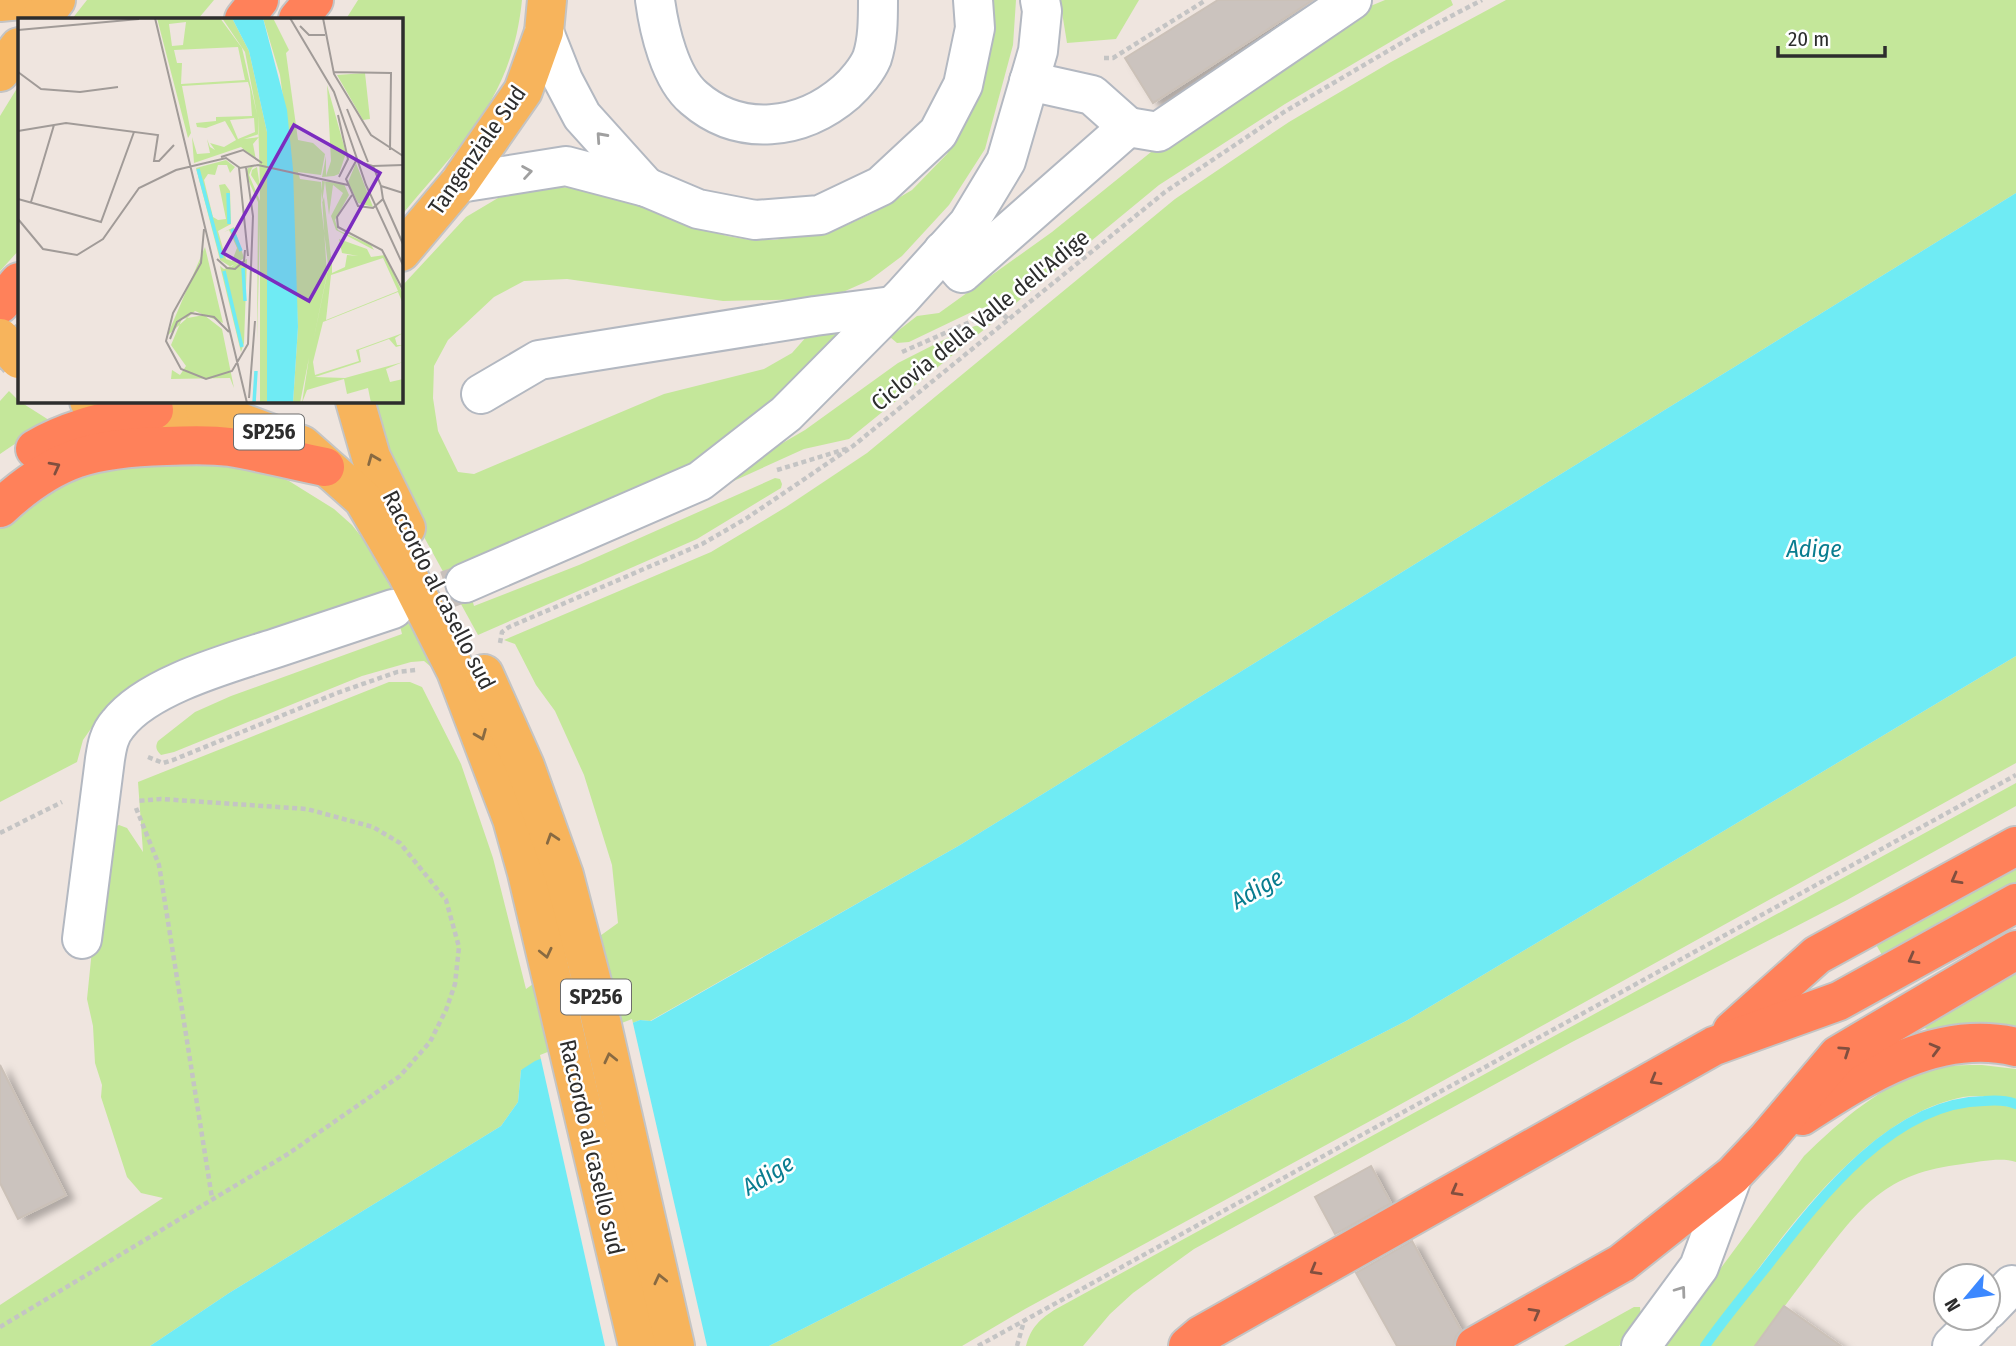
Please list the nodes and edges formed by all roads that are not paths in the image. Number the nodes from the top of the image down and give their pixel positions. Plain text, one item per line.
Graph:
1 (20, 0) edge
2 (57, 0) edge
3 (260, 0) edge
4 (314, 0) edge
5 (655, 0) edge
6 (878, 0) edge
7 (973, 0) edge
8 (1041, 0) edge
9 (1352, 0) edge
10 (0, 2) edge
11 (546, 16) edge
12 (42, 18) edge
13 (245, 18) edge
14 (299, 18) edge
15 (18, 48) edge
16 (0, 72) edge
17 (1029, 81) junction
18 (1128, 127) junction
19 (459, 183) junction
20 (646, 187) junction
21 (402, 251) edge
22 (943, 251) junction
23 (18, 283) edge
24 (0, 304) edge
25 (892, 306) junction
26 (0, 338) edge
27 (18, 345) edge
28 (18, 358) edge
29 (0, 364) edge
30 (481, 394) dead end
31 (93, 402) edge
32 (355, 402) edge
33 (221, 405) edge
34 (153, 410) junction
35 (325, 467) junction
36 (0, 475) edge
37 (0, 508) edge
38 (465, 583) tunnel mouth
39 (393, 609) tunnel mouth
40 (465, 664) junction
41 (2016, 846) edge
42 (2016, 903) edge
43 (82, 939) dead end
44 (2016, 950) edge
45 (1714, 1046) junction
46 (2016, 1046) edge
47 (1768, 1139) junction
48 (1733, 1175) junction
49 (1966, 1332) edge
50 (638, 1346) edge
51 (675, 1346) edge
52 (1188, 1346) edge
53 (1475, 1346) edge
54 (1641, 1346) edge
55 (1952, 1346) edge

1 - 10 main road
2 - 12 main road
3 - 13 highway
4 - 14 highway
5 - 6 street
7 - 20 street
8 - 17 street
9 - 18 street
11 - 19 main road, Tangenziale Sud
20 -> 11 street
15 - 16 main road
17 - 18 street
17 - 22 street
18 - 22 street
19 -> 20 street
19 - 21 main road, Tangenziale Sud
22 - 25 street
23 - 24 highway
25 - 30 street
25 - 38 street
26 - 28 main road, bridge
27 - 29 highway
31 - 34 main road
40 -> 32 main road, Raccordo al casello sud / SP256
33 - 34 main road
33 - 35 main road, Raccordo al casello sud / SP256
34 - 36 highway
37 -> 35 highway
35 - 40 main road, Raccordo al casello sud / SP256
39 - 43 street
40 -> 50 main road, Raccordo al casello sud / SP256
51 -> 40 main road, Raccordo al casello sud / SP256
41 -> 45 highway
42 -> 45 highway
47 -> 44 highway
45 -> 52 highway
47 -> 46 highway
47 - 48 highway
53 -> 48 highway
54 -> 48 street
49 - 55 street

